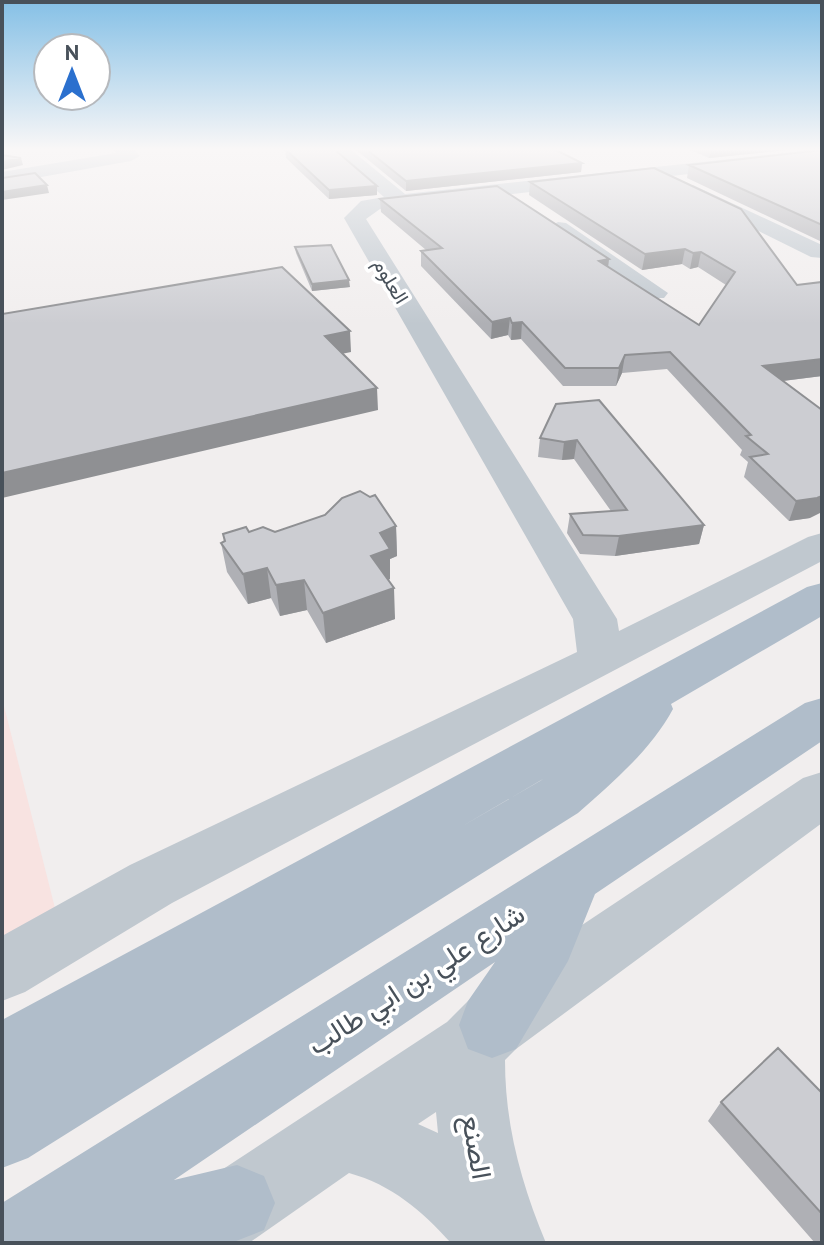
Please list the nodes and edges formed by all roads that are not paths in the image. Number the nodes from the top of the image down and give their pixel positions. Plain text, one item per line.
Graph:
1 (366, 207) edge
2 (528, 207) edge
3 (726, 207) edge
4 (819, 252) dead end
5 (655, 293) edge
6 (822, 545) edge
7 (575, 585) junction
8 (822, 597) edge
9 (681, 619) junction
10 (601, 659) junction
11 (664, 687) junction
12 (822, 691) edge
13 (822, 716) edge
14 (761, 755) junction
15 (822, 794) edge
16 (573, 877) junction
17 (2, 970) edge
18 (481, 1036) junction
19 (2, 1057) edge
20 (2, 1132) edge
21 (341, 1134) junction
22 (209, 1223) edge
23 (11, 1243) edge
24 (75, 1243) edge
25 (505, 1243) edge

1 - 7 street, العلوم
2 - 5 street
3 - 4 street
6 - 9 street
7 - 9 street
7 - 10 street, العلوم
8 - 11 main road
9 - 10 street
10 - 17 street
11 - 19 main road
11 - 20 main road
12 - 14 main road
13 - 14 main road, شارع علي بن ابي طالب
14 - 16 main road, شارع علي بن ابي طالب
15 - 18 street
16 - 18 main road
16 - 23 main road, شارع علي بن ابي طالب
18 - 21 street
18 - 25 street, الصنع
21 - 22 street
21 - 25 street, الصنع
22 - 24 main road

